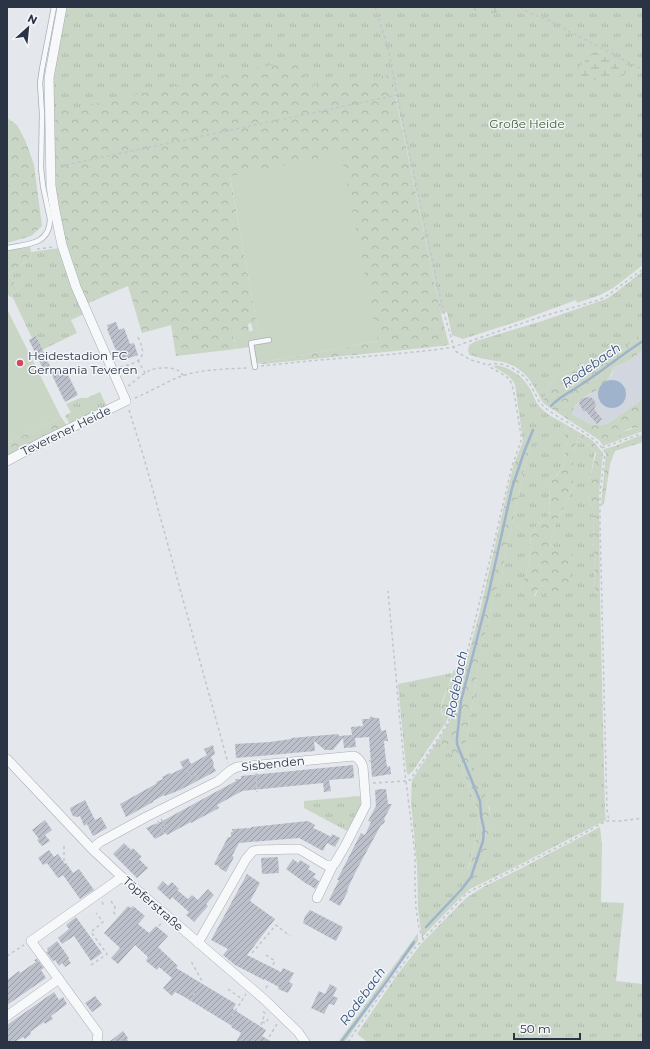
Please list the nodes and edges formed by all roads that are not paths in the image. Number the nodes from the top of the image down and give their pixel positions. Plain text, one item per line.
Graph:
1 (54, 7) edge
2 (62, 7) edge
3 (7, 248) edge
4 (269, 340) dead end
5 (255, 367) road end
6 (7, 461) edge
7 (7, 759) edge
8 (92, 849) junction
9 (333, 865) junction
10 (122, 877) junction
11 (317, 898) dead end
12 (198, 943) junction
13 (58, 979) junction
14 (7, 1016) edge
15 (97, 1042) edge
16 (305, 1042) edge

1 - 3 lane
2 - 6 street, Teverener Heide
4 - 5 lane
7 - 8 street, Töpferstraße
8 - 9 street, Sisbenden
8 - 10 street, Töpferstraße
9 - 11 street
9 - 12 street
10 - 12 street, Töpferstraße
10 - 13 street
12 - 16 street, Töpferstraße
13 - 14 street
13 - 15 street

